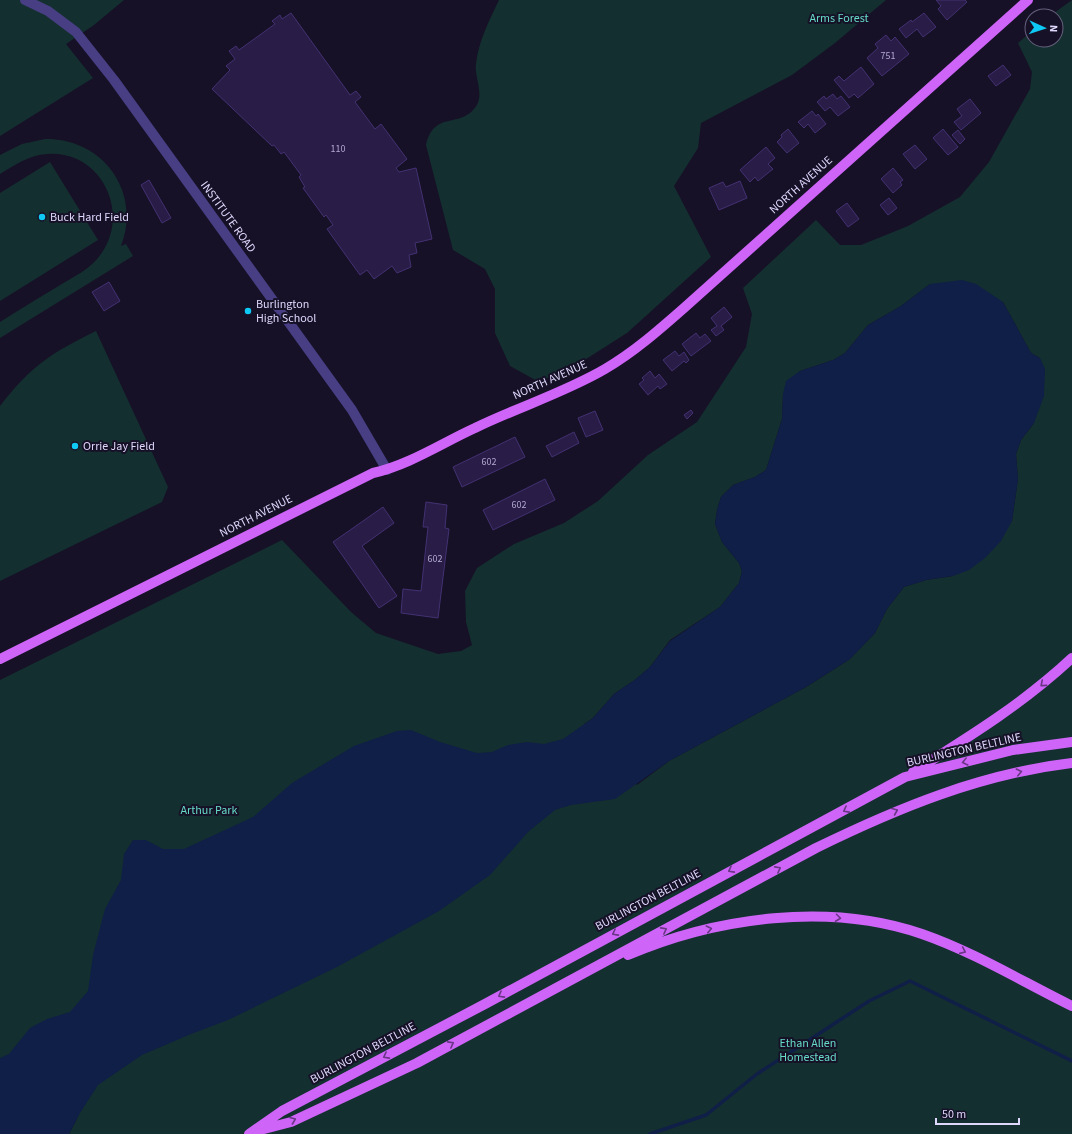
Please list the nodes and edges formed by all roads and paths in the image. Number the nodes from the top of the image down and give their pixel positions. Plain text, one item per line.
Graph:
1 (25, 0) edge
2 (1028, 0) edge
3 (387, 470) junction
4 (1072, 658) edge
5 (0, 659) edge
6 (1072, 742) edge
7 (1072, 762) edge
8 (904, 777) junction
9 (568, 981) junction
10 (1072, 1006) edge
11 (252, 1132) edge

1 - 3 street, INSTITUTE ROAD
2 - 3 main road, NORTH AVENUE
3 - 5 main road, NORTH AVENUE
4 -> 8 main road
6 -> 8 main road, BURLINGTON BELTLINE
9 -> 7 main road, BURLINGTON BELTLINE
8 -> 11 main road, BURLINGTON BELTLINE
9 -> 10 main road
11 -> 9 main road, BURLINGTON BELTLINE

